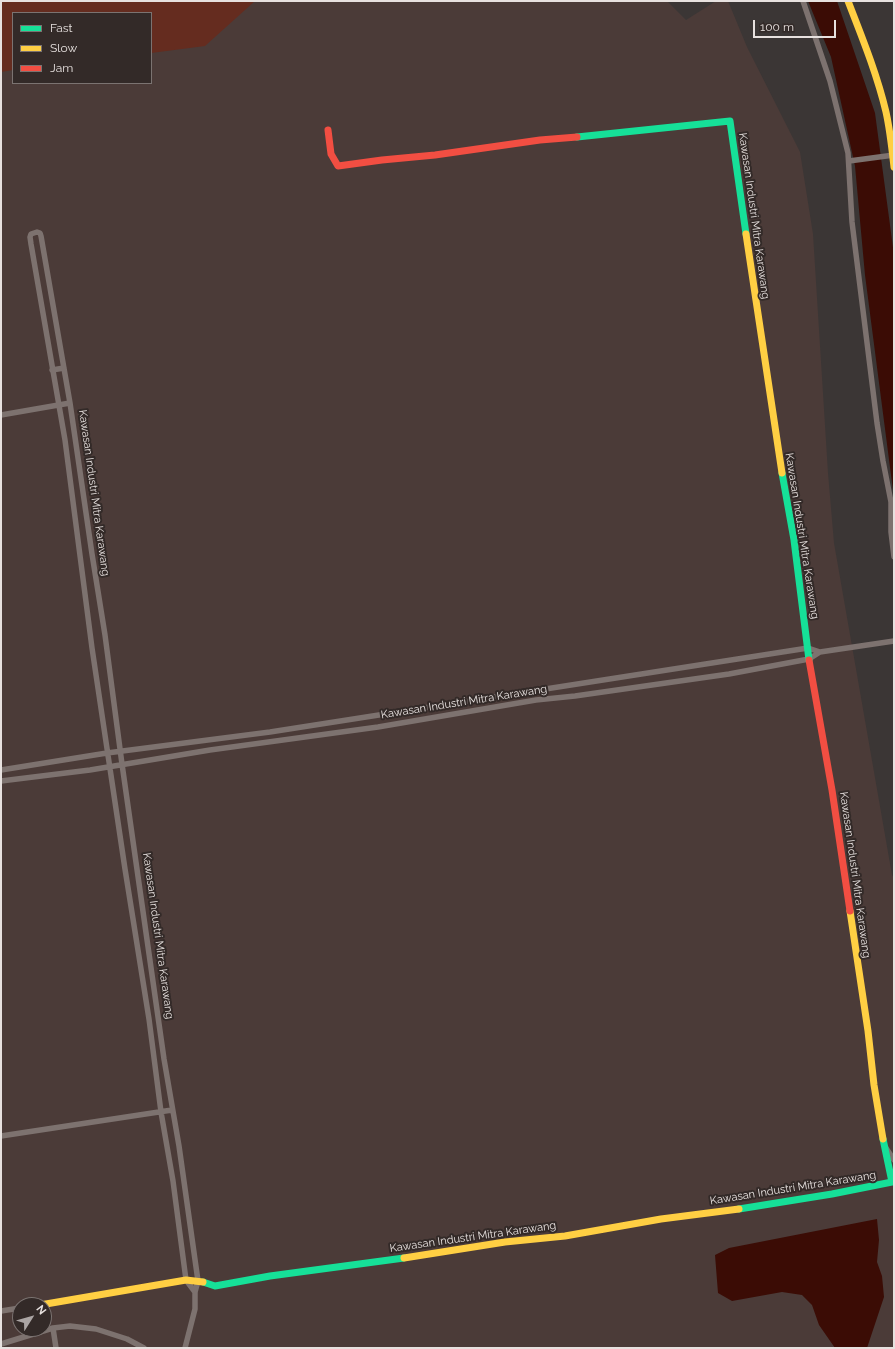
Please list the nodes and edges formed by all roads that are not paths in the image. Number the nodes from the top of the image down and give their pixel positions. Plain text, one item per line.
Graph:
1 (803, 1) edge
2 (848, 1) edge
3 (328, 130) dead end
4 (893, 155) edge
5 (851, 161) junction
6 (894, 167) edge
7 (64, 368) junction
8 (52, 370) junction
9 (70, 403) junction
10 (58, 405) junction
11 (1, 415) edge
12 (894, 557) edge
13 (894, 642) edge
14 (808, 648) junction
15 (820, 652) junction
16 (809, 659) junction
17 (120, 752) junction
18 (107, 753) junction
19 (122, 764) junction
20 (110, 766) junction
21 (1, 770) edge
22 (1, 781) edge
23 (172, 1110) junction
24 (161, 1112) junction
25 (1, 1136) edge
26 (886, 1148) junction
27 (894, 1160) edge
28 (893, 1183) edge
29 (186, 1280) junction
30 (198, 1281) junction
31 (195, 1292) junction
32 (52, 1303) edge
33 (12, 1309) edge
34 (1, 1311) edge
35 (53, 1328) junction
36 (1, 1344) edge
37 (56, 1348) edge
38 (144, 1348) edge
39 (185, 1348) edge

1 - 5 street
2 - 4 street
3 - 14 street, Kawasan Industri Mitra Karawang
4 - 5 street
4 - 6 street
5 - 12 street
7 - 8 street
7 - 8 street, Kawasan Industri Mitra Karawang
7 - 9 street, Kawasan Industri Mitra Karawang
8 - 10 street, Kawasan Industri Mitra Karawang
9 - 10 street
9 - 17 street, Kawasan Industri Mitra Karawang
10 - 11 street
10 - 18 street, Kawasan Industri Mitra Karawang
13 - 15 street, Kawasan Industri Mitra Karawang
14 - 15 street, Kawasan Industri Mitra Karawang
14 - 16 street, Kawasan Industri Mitra Karawang
14 - 17 street, Kawasan Industri Mitra Karawang
15 - 16 street, Kawasan Industri Mitra Karawang
16 - 19 street, Kawasan Industri Mitra Karawang
16 - 26 street, Kawasan Industri Mitra Karawang
17 - 18 street, Kawasan Industri Mitra Karawang
17 - 19 street, Kawasan Industri Mitra Karawang
18 - 20 street, Kawasan Industri Mitra Karawang
18 - 21 street, Kawasan Industri Mitra Karawang
19 - 20 street, Kawasan Industri Mitra Karawang
19 - 23 street, Kawasan Industri Mitra Karawang
20 - 22 street, Kawasan Industri Mitra Karawang
20 - 24 street, Kawasan Industri Mitra Karawang
23 - 24 street
23 - 30 street, Kawasan Industri Mitra Karawang
24 - 25 street
24 - 29 street, Kawasan Industri Mitra Karawang
26 - 27 street
26 - 28 street, Kawasan Industri Mitra Karawang
28 - 30 street, Kawasan Industri Mitra Karawang
29 - 30 street, Kawasan Industri Mitra Karawang
29 - 31 street
29 - 32 street, Kawasan Industri Mitra Karawang
30 - 31 street
31 - 39 street
33 - 34 street
35 - 36 street
35 - 37 street
35 - 38 street

